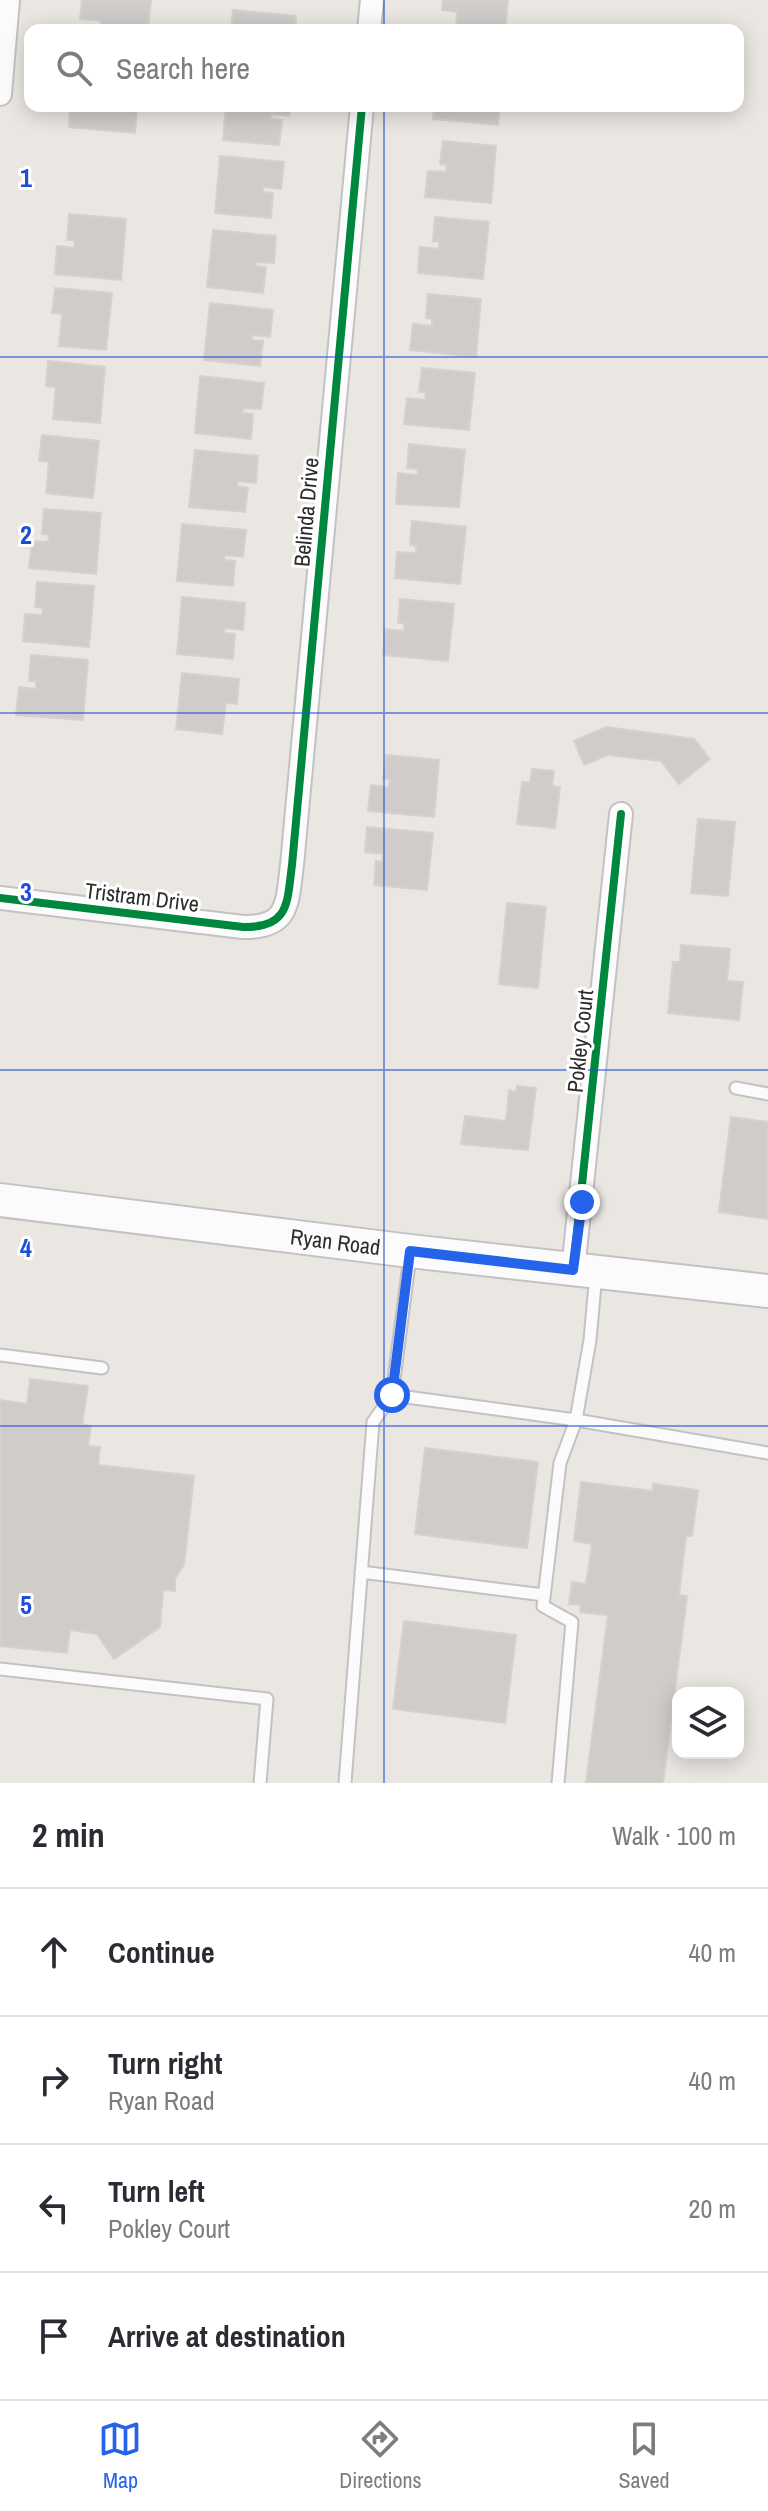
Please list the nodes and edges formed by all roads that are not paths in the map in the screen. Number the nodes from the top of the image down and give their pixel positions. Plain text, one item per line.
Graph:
1 (8, 0) edge
2 (372, 0) edge
3 (370, 24) edge
4 (0, 94) edge
5 (361, 112) edge
6 (621, 814) dead end
7 (0, 898) edge
8 (278, 920) joint
9 (736, 1088) dead end
10 (768, 1094) edge
11 (0, 1200) edge
12 (410, 1251) junction
13 (585, 1272) junction
14 (768, 1291) edge
15 (0, 1355) edge
16 (102, 1368) dead end
17 (392, 1395) junction
18 (576, 1420) junction
19 (768, 1453) edge
20 (361, 1572) junction
21 (544, 1595) junction
22 (0, 1669) edge
23 (260, 1783) edge
24 (345, 1783) edge
25 (558, 1783) edge

1 - 4 street
2 - 3 street
5 - 8 street, Belinda Drive
6 - 13 street, Pokley Court
7 - 8 street, Tristram Drive
9 - 10 lane
11 - 12 main road, Ryan Road
12 - 13 main road, Ryan Road
12 - 17 lane
13 - 14 main road, Ryan Road
13 - 18 lane
15 - 16 lane
17 - 18 lane
17 - 20 lane
18 - 19 lane
18 - 21 lane
20 - 21 lane
20 - 24 lane
21 - 25 lane
22 - 23 lane

